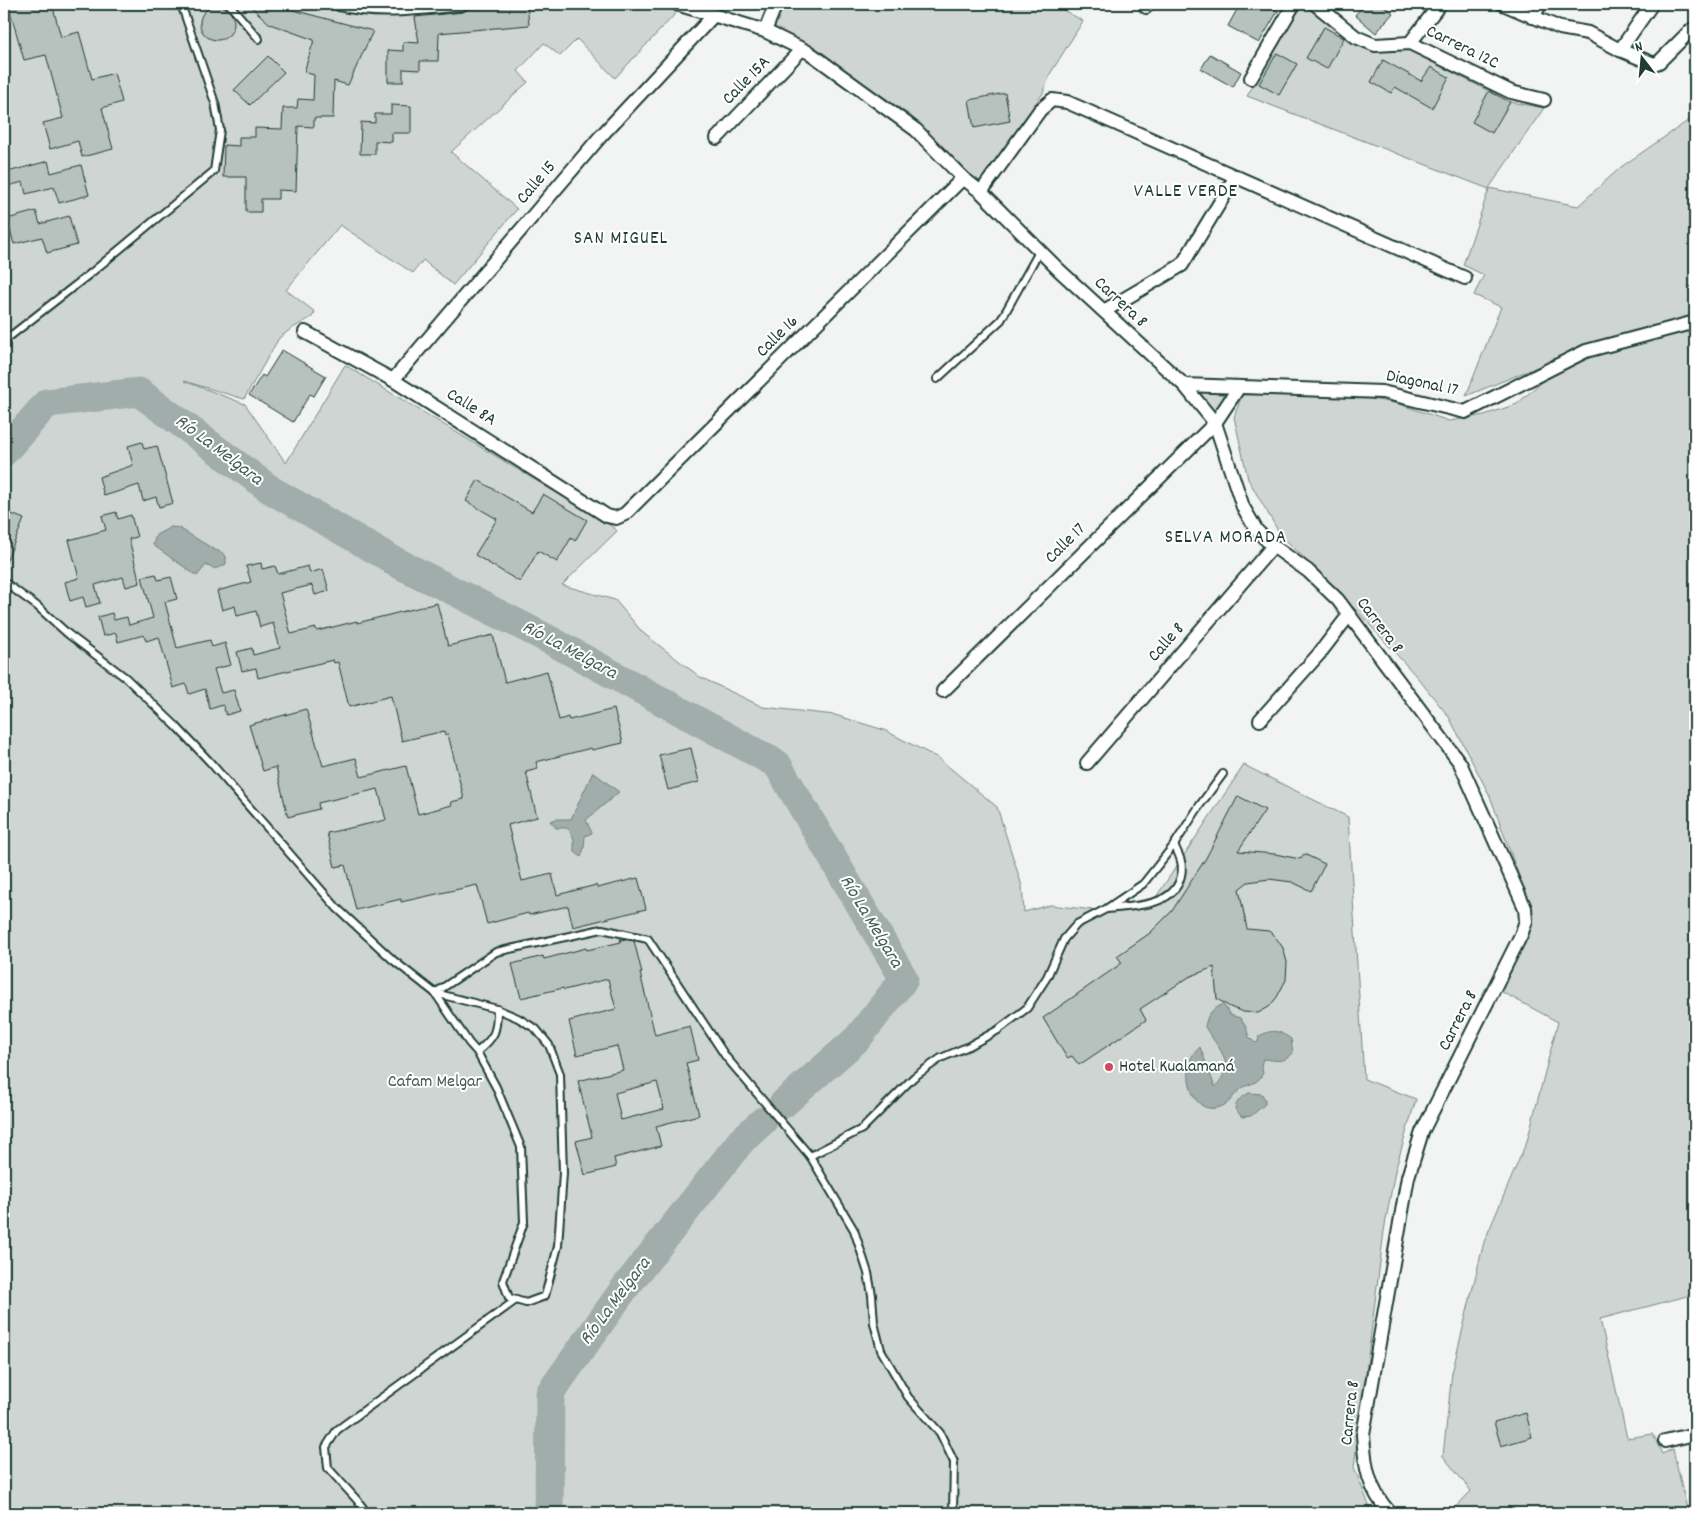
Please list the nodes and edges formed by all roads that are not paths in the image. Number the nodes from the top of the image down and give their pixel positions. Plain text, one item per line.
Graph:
1 (182, 4) edge
2 (229, 4) edge
3 (339, 4) edge
4 (462, 4) edge
5 (677, 4) edge
6 (776, 4) edge
7 (1294, 4) edge
8 (1316, 4) edge
9 (1440, 4) edge
10 (1504, 4) edge
11 (1541, 4) edge
12 (1652, 4) edge
13 (714, 15) junction
14 (1532, 17) junction
15 (1695, 28) edge
16 (765, 31) junction
17 (259, 38) dead end
18 (1410, 43) junction
19 (802, 49) junction
20 (1620, 50) junction
21 (1251, 78) dead end
22 (1544, 100) dead end
23 (717, 138) dead end
24 (1236, 176) junction
25 (962, 178) junction
26 (982, 192) junction
27 (1040, 250) junction
28 (1465, 278) dead end
29 (1104, 311) junction
30 (1695, 322) edge
31 (305, 332) dead end
32 (4, 341) edge
33 (937, 379) dead end
34 (393, 380) junction
35 (1184, 385) junction
36 (1239, 387) junction
37 (1215, 423) junction
38 (616, 518) joint
39 (1273, 546) junction
40 (4, 582) edge
41 (1349, 615) junction
42 (943, 691) dead end
43 (1260, 720) dead end
44 (1087, 763) dead end
45 (1223, 774) dead end
46 (1174, 846) junction
47 (1106, 909) junction
48 (435, 993) junction
49 (497, 1010) junction
50 (477, 1052) junction
51 (810, 1156) junction
52 (516, 1300) junction
53 (1695, 1434) edge
54 (1665, 1441) dead end
55 (367, 1513) edge
56 (953, 1513) edge
57 (1390, 1513) edge

1 - 32 lane
2 - 17 lane
3 - 4 street
5 - 13 street, Carrera 8
6 - 16 street
7 - 21 street
8 - 18 street, Carrera 12C
9 - 18 street
10 - 14 street
11 - 14 street
12 - 20 street
13 - 16 street, Carrera 8
13 - 34 street, Calle 15
14 - 20 street
15 - 20 street
16 - 19 street, Carrera 8
18 - 22 street, Carrera 12C
19 - 23 street, Calle 15A
19 - 25 street, Carrera 8
24 - 26 street
24 - 28 street
24 - 29 street
25 - 26 street, Carrera 8
25 - 38 street, Calle 16
26 - 27 street, Carrera 8
27 - 29 street, Carrera 8
27 - 33 lane
29 - 35 street, Carrera 8
30 - 36 street, Diagonal 17
31 - 34 street, Calle 8A
34 - 38 street, Calle 8A
35 - 36 street, Diagonal 17
35 - 37 street, Carrera 8
36 - 37 street, Calle 17
37 - 39 street, Carrera 8
37 - 42 street, Calle 17
39 - 41 street, Carrera 8
39 - 44 street, Calle 8
40 - 48 lane
41 - 43 street
41 - 57 street, Carrera 8
45 - 46 lane
46 - 47 lane
46 - 47 lane
47 - 51 lane
48 - 49 lane
48 - 50 lane
48 - 51 lane
49 - 50 lane
49 - 52 lane
50 - 52 lane
51 - 56 lane
52 - 55 lane
53 - 54 street

